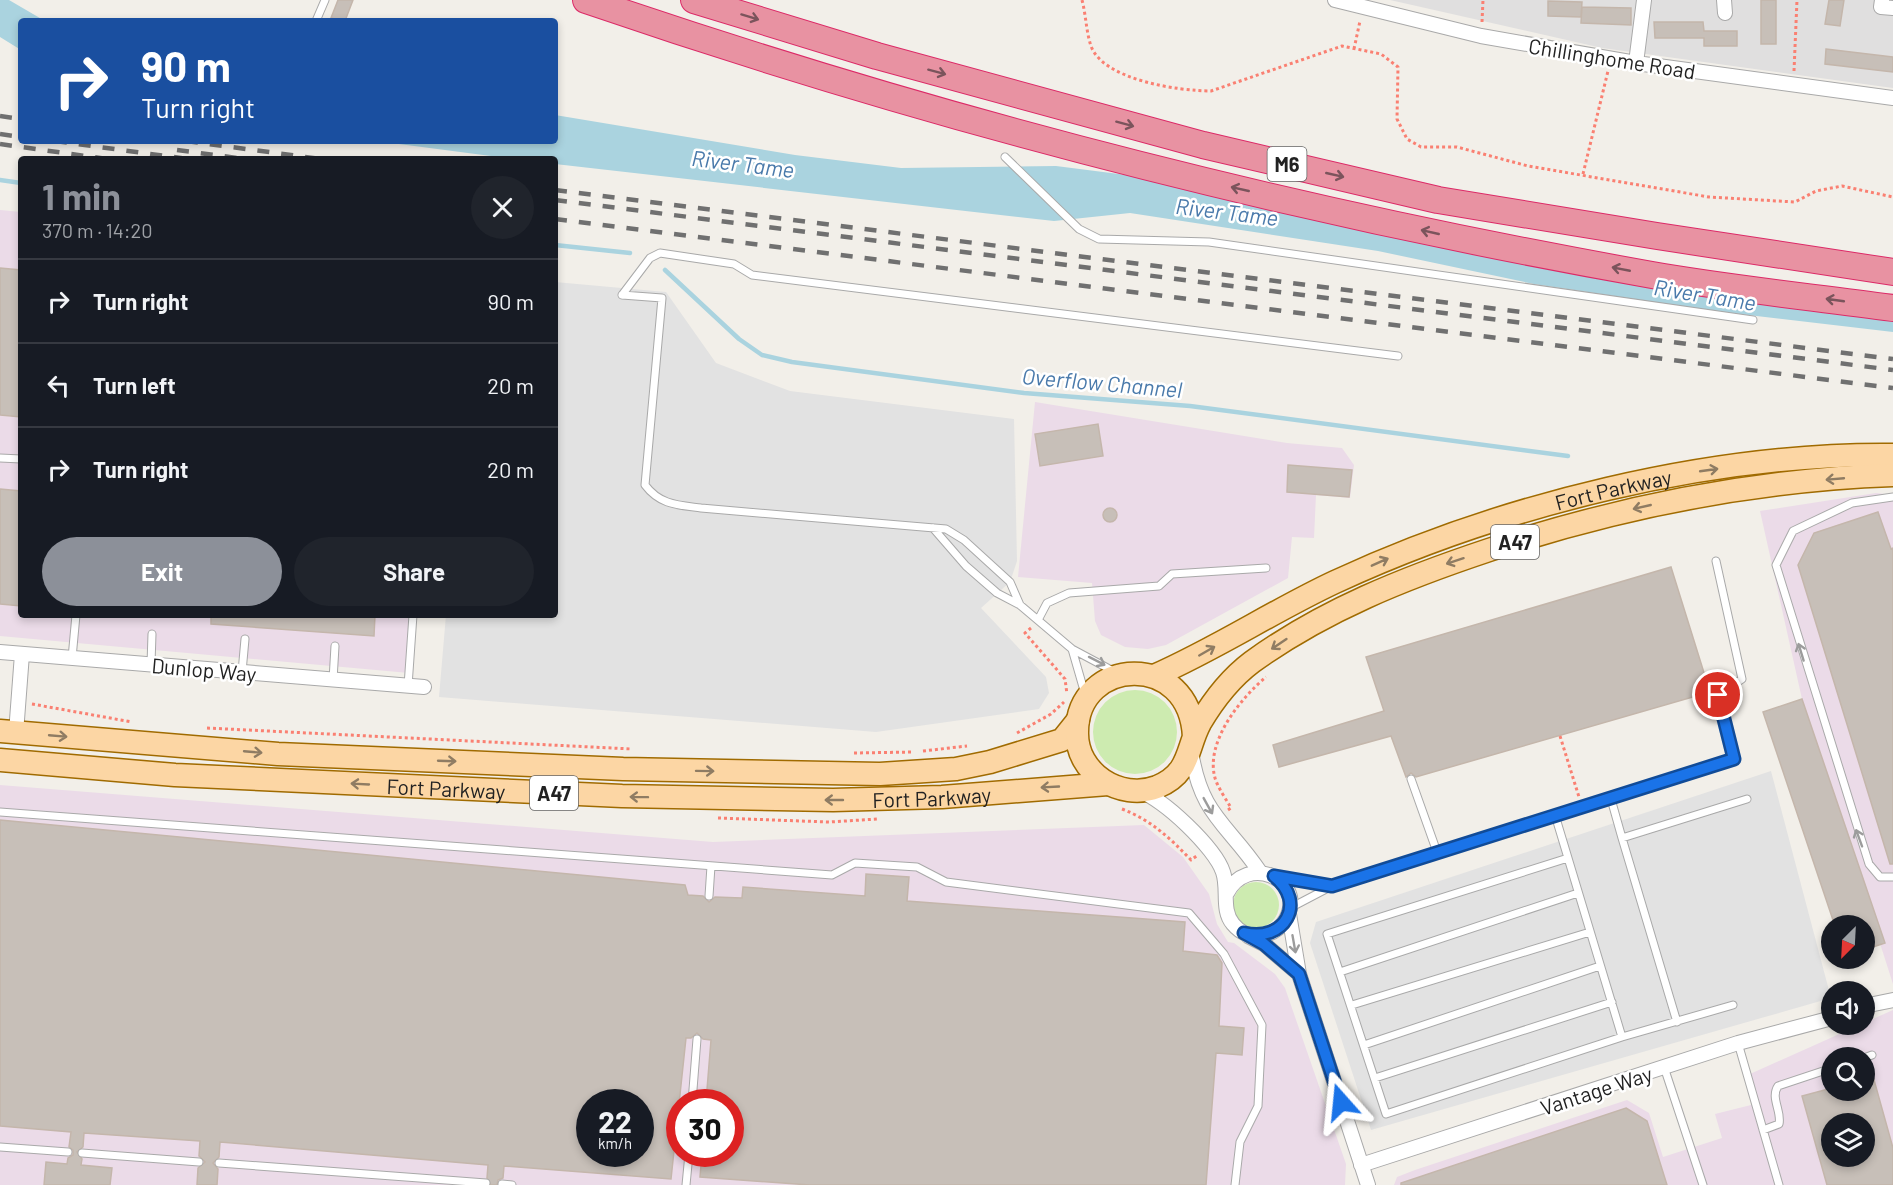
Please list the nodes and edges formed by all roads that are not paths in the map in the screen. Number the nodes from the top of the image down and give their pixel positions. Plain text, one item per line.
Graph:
1 (325, 0) edge
2 (586, 0) edge
3 (694, 0) edge
4 (1335, 0) edge
5 (1644, 0) edge
6 (1882, 0) edge
7 (1362, 3) edge
8 (1893, 8) edge
9 (317, 18) edge
10 (1636, 63) junction
11 (1893, 98) edge
12 (1005, 157) dead end
13 (1893, 272) edge
14 (1893, 308) edge
15 (1753, 320) dead end
16 (1398, 356) dead end
17 (1893, 454) edge
18 (0, 458) edge
19 (18, 459) edge
20 (1893, 475) edge
21 (1893, 497) edge
22 (933, 528) junction
23 (1716, 561) dead end
24 (1266, 567) dead end
25 (1020, 605) junction
26 (76, 618) edge
27 (413, 618) edge
28 (1038, 620) junction
29 (152, 634) dead end
30 (245, 639) dead end
31 (335, 646) dead end
32 (1072, 648) junction
33 (0, 652) edge
34 (22, 654) junction
35 (72, 658) junction
36 (150, 664) junction
37 (243, 672) junction
38 (1120, 675) junction
39 (1154, 676) junction
40 (333, 680) junction
41 (408, 686) junction
42 (424, 687) dead end
43 (1087, 699) junction
44 (1078, 720) junction
45 (8, 732) edge
46 (1193, 744) junction
47 (0, 760) edge
48 (1411, 779) dead end
49 (1108, 784) junction
50 (1138, 791) junction
51 (1611, 799) junction
52 (1747, 799) dead end
53 (0, 812) edge
54 (18, 814) junction
55 (1555, 815) junction
56 (17, 822) dead end
57 (1622, 838) junction
58 (1437, 852) junction
59 (1568, 858) junction
60 (711, 866) junction
61 (1260, 872) junction
62 (1274, 876) junction
63 (1893, 877) edge
64 (1332, 886) junction
65 (1227, 893) junction
66 (1578, 893) junction
67 (709, 896) dead end
68 (1289, 911) junction
69 (1590, 932) junction
70 (1244, 933) junction
71 (1600, 966) junction
72 (1340, 972) junction
73 (1299, 974) junction
74 (1893, 1000) edge
75 (1612, 1002) junction
76 (1875, 1004) edge
77 (1352, 1005) junction
78 (1733, 1005) dead end
79 (1821, 1021) edge
80 (1677, 1022) junction
81 (1622, 1037) junction
82 (697, 1039) dead end
83 (1738, 1043) junction
84 (1364, 1045) junction
85 (1664, 1067) junction
86 (1821, 1072) edge
87 (1375, 1078) junction
88 (693, 1089) edge
89 (1763, 1130) junction
90 (0, 1147) edge
91 (69, 1152) dead end
92 (82, 1153) dead end
93 (198, 1162) dead end
94 (219, 1163) dead end
95 (1361, 1165) junction
96 (688, 1167) edge
97 (467, 1183) edge
98 (486, 1183) dead end
99 (502, 1184) edge
100 (512, 1185) edge
101 (686, 1185) edge
102 (1235, 1185) edge
103 (1368, 1185) edge
104 (1703, 1185) edge
105 (1779, 1185) edge

1 - 9 lane
14 -> 2 highway, M6
3 -> 13 highway, M6
4 - 7 street, Chillinghome Road
5 - 10 street
6 - 8 street
7 - 10 street, Chillinghome Road
10 - 11 street, Chillinghome Road
12 - 15 lane
16 - 22 lane
39 -> 17 main road, Fort Parkway / A47
18 - 19 lane
20 -> 46 main road, Fort Parkway / A47
63 -> 21 lane
22 - 25 lane
22 - 25 lane
23 - 51 lane
24 - 28 lane
25 - 28 lane
26 - 35 lane
27 - 41 lane
28 - 32 lane
29 - 36 lane
30 - 37 lane
31 - 40 lane
32 -> 38 lane
32 - 43 lane
33 - 34 street, Dunlop Way
34 - 35 street, Dunlop Way
34 - 45 street
35 - 36 street, Dunlop Way
36 - 37 street, Dunlop Way
37 - 40 street, Dunlop Way
38 - 39 main road, Fort Parkway / A47
38 - 43 main road, Fort Parkway / A47
39 - 46 main road
40 - 41 street, Dunlop Way
41 - 42 street, Dunlop Way
43 - 44 main road, Fort Parkway / A47
45 -> 44 main road, Fort Parkway / A47
44 - 49 main road, Fort Parkway / A47
46 - 50 main road, Fort Parkway / A47
46 -> 61 street
49 -> 47 main road, Fort Parkway / A47
48 - 58 lane
49 - 50 main road, Fort Parkway / A47
50 - 65 street
51 - 55 lane
51 - 57 lane
52 - 57 lane
53 - 54 lane
54 - 56 lane
54 - 60 lane
55 - 58 lane
55 - 59 lane
57 - 80 lane
58 - 64 lane
59 - 66 lane
59 - 72 lane
60 - 67 lane
60 - 102 lane
61 - 62 street
61 - 65 street
62 - 64 lane
62 - 68 street
64 - 68 lane
65 - 70 street
66 - 69 lane
66 - 72 lane
68 - 70 street
68 -> 73 street
69 - 71 lane
69 - 77 lane
70 - 73 street
71 - 75 lane
71 - 84 lane
72 - 77 lane
73 - 95 street
74 - 76 street
75 - 81 lane
75 - 87 lane
77 - 84 lane
78 - 80 lane
79 - 83 street, Vantage Way
80 - 81 lane
81 - 87 lane
82 - 88 lane
83 - 85 street, Vantage Way
83 - 89 lane
84 - 87 lane
85 - 95 street, Vantage Way
85 - 104 lane
86 - 89 lane
89 - 105 lane
90 - 91 lane
92 - 93 lane
94 - 97 lane
95 - 103 street
96 - 101 lane
97 - 98 lane
99 - 100 lane

